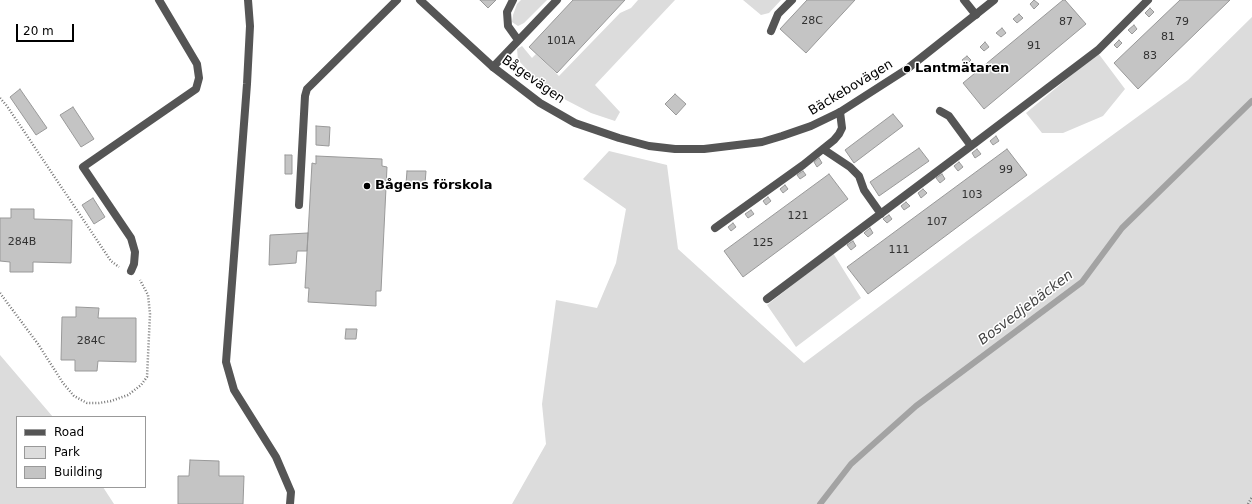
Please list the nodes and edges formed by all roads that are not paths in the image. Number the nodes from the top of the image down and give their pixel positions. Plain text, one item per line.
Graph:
1 (159, 0) edge
2 (248, 0) edge
3 (397, 0) edge
4 (420, 0) edge
5 (513, 0) edge
6 (557, 0) edge
7 (792, 0) edge
8 (964, 0) edge
9 (994, 0) edge
10 (1148, 0) edge
11 (976, 15) junction
12 (771, 31) dead end
13 (518, 40) junction
14 (493, 67) junction
15 (940, 111) dead end
16 (840, 112) junction
17 (971, 146) junction
18 (675, 149) joint
19 (823, 149) junction
20 (299, 205) dead end
21 (881, 214) junction
22 (715, 228) dead end
23 (131, 271) road end
24 (766, 299) dead end
25 (290, 504) edge

1 - 23 street
2 - 25 street
3 - 20 street
4 - 14 street, Bågevägen
5 - 13 street
6 - 13 street
7 - 12 street
8 - 11 street
9 - 11 street, Bäckebovägen
10 - 17 street
11 - 16 street, Bäckebovägen
13 - 14 street
14 - 18 street, Bågevägen
15 - 17 street
16 - 18 street, Bäckebovägen
16 - 19 street
17 - 21 street
19 - 21 street
19 - 22 street
21 - 24 street

